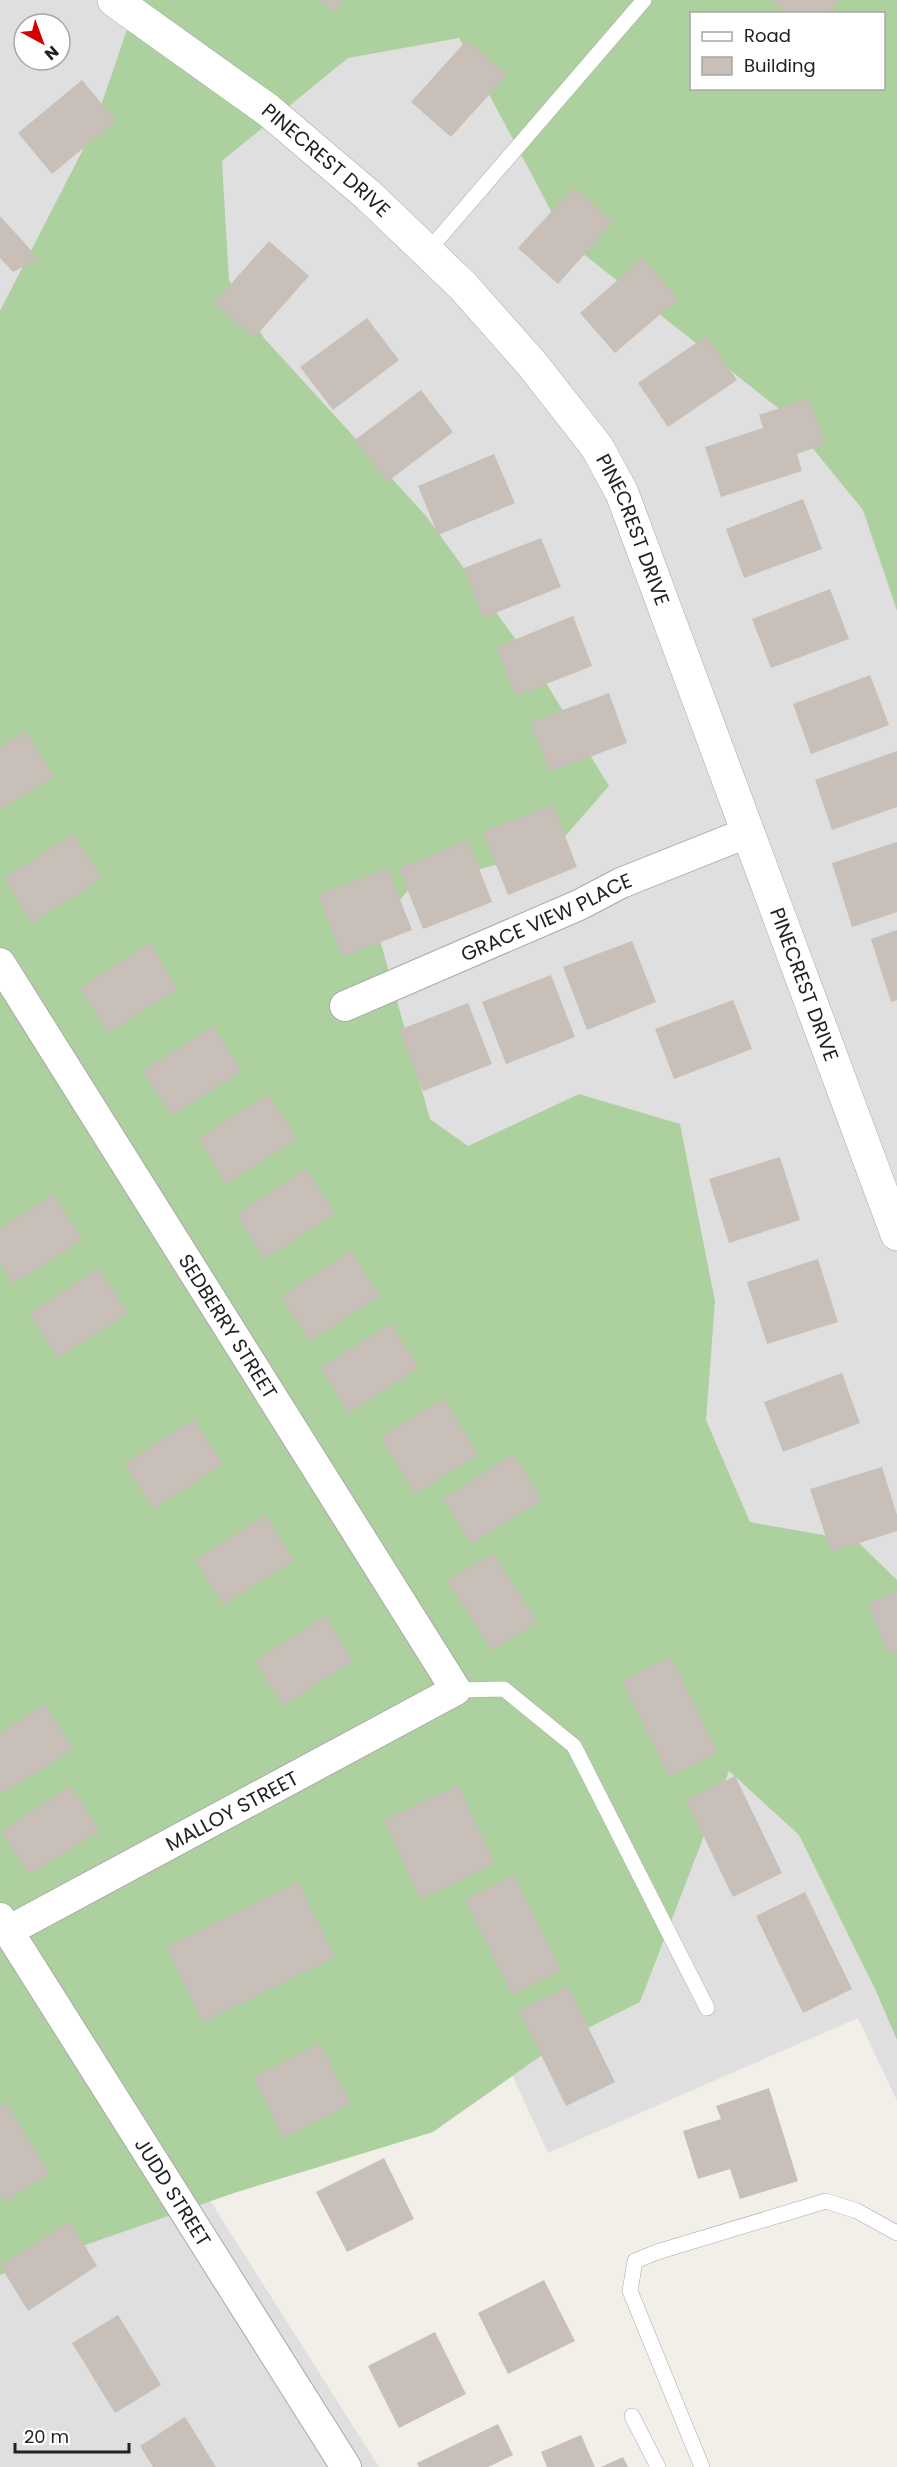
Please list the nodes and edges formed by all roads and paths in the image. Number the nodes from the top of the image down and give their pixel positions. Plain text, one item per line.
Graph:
1 (114, 0) edge
2 (644, 0) edge
3 (427, 252) junction
4 (749, 832) junction
5 (0, 963) edge
6 (345, 1006) dead end
7 (897, 1234) edge
8 (456, 1690) junction
9 (4, 1925) edge
10 (707, 2008) dead end
11 (897, 2233) edge
12 (632, 2416) dead end
13 (346, 2467) edge
14 (658, 2467) edge
15 (702, 2467) edge

1 - 3 street, PINECREST DRIVE
2 - 3 lane
3 - 4 street, PINECREST DRIVE
4 - 6 street, GRACE VIEW PLACE
4 - 7 street, PINECREST DRIVE
5 - 8 street, SEDBERRY STREET
8 - 9 street, MALLOY STREET
8 - 10 lane
9 - 13 street, JUDD STREET
11 - 15 lane
12 - 14 lane

